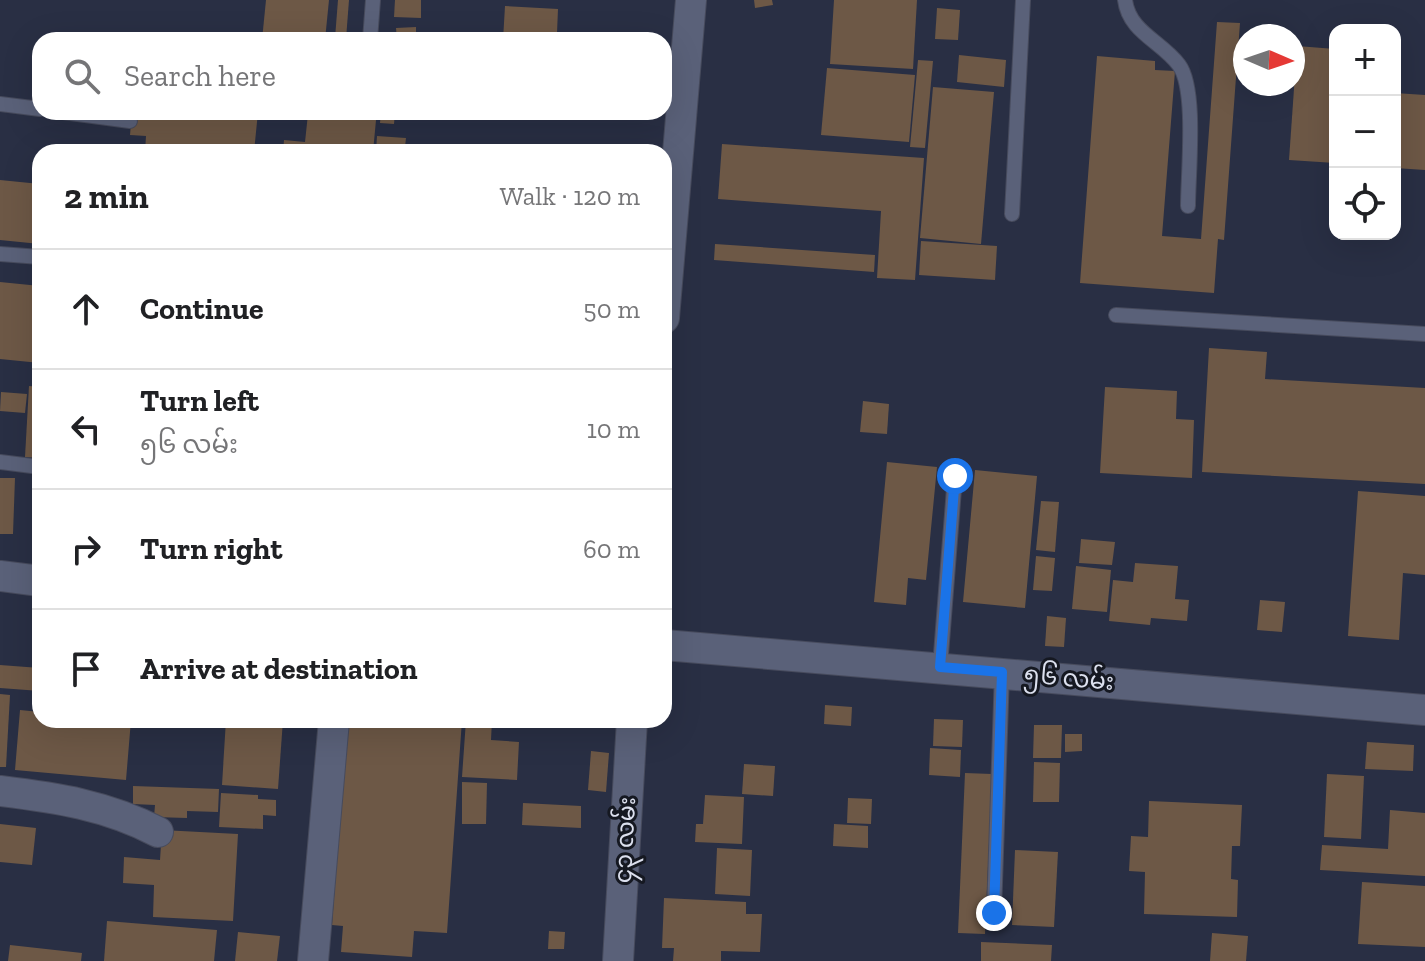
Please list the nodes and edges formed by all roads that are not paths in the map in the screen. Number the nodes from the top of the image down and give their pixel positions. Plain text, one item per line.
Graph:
1 (373, 0) edge
2 (691, 0) edge
3 (1023, 0) edge
4 (1125, 0) edge
5 (371, 32) edge
6 (0, 104) edge
7 (32, 108) edge
8 (123, 120) edge
9 (130, 121) dead end
10 (1188, 206) dead end
11 (1012, 214) dead end
12 (672, 217) edge
13 (0, 254) edge
14 (32, 256) edge
15 (1116, 315) dead end
16 (1425, 334) edge
17 (0, 462) edge
18 (32, 466) edge
19 (955, 476) dead end
20 (0, 576) edge
21 (32, 580) edge
22 (672, 646) edge
23 (940, 667) junction
24 (1002, 672) junction
25 (1425, 710) edge
26 (333, 728) edge
27 (632, 728) edge
28 (0, 791) edge
29 (158, 832) dead end
30 (994, 913) dead end
31 (313, 961) edge
32 (618, 961) edge

1 - 5 lane
2 - 12 street
3 - 11 lane
4 - 10 lane
6 - 7 lane
8 - 9 lane
13 - 14 lane
15 - 16 lane
17 - 18 lane
19 - 23 lane
20 - 21 street
22 - 23 street, ၅၆ လမ်း
23 - 24 street, ၅၆ လမ်း
24 - 25 street, ၅၆ လမ်း
24 - 30 lane
26 - 31 street
27 - 32 street, ၄၃ လမ်း
28 - 29 street

